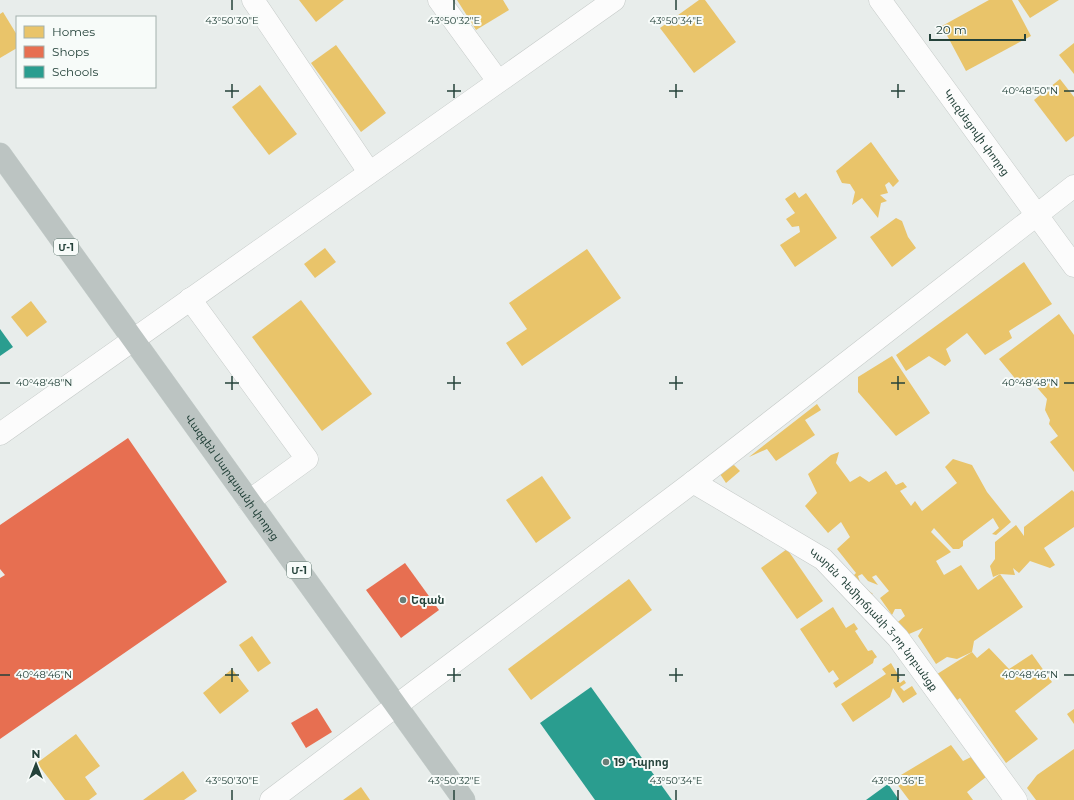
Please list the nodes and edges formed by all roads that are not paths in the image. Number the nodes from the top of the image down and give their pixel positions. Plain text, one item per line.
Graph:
1 (254, 0) edge
2 (439, 0) edge
3 (614, 0) edge
4 (880, 0) edge
5 (498, 81) junction
6 (0, 154) edge
7 (370, 172) junction
8 (1074, 186) edge
9 (1036, 214) junction
10 (1074, 266) edge
11 (190, 299) junction
12 (133, 340) junction
13 (0, 434) edge
14 (693, 482) junction
15 (249, 501) junction
16 (397, 706) junction
17 (271, 800) edge
18 (464, 800) edge
19 (1016, 800) edge

1 - 7 street
2 - 5 street
3 - 5 street
4 - 9 street, Կուզնեցովի փողոց
5 - 7 street
6 - 12 highway, Վազգեն Սարգսյանի փողոց / Մ-1
7 - 11 street
8 - 9 street
9 - 10 street, Կուզնեցովի փողոց
9 - 14 street
11 - 12 street
11 - 15 street
12 - 13 street
12 - 15 highway, Վազգեն Սարգսյանի փողոց / Մ-1
14 - 16 street
14 - 19 street, Կարեն Դեմիրճյանի 3-րդ նրբանցք
15 - 16 highway, Վազգեն Սարգսյանի փողոց / Մ-1
16 - 17 street
16 - 18 highway, Վազգեն Սարգսյանի փողոց / Մ-1

